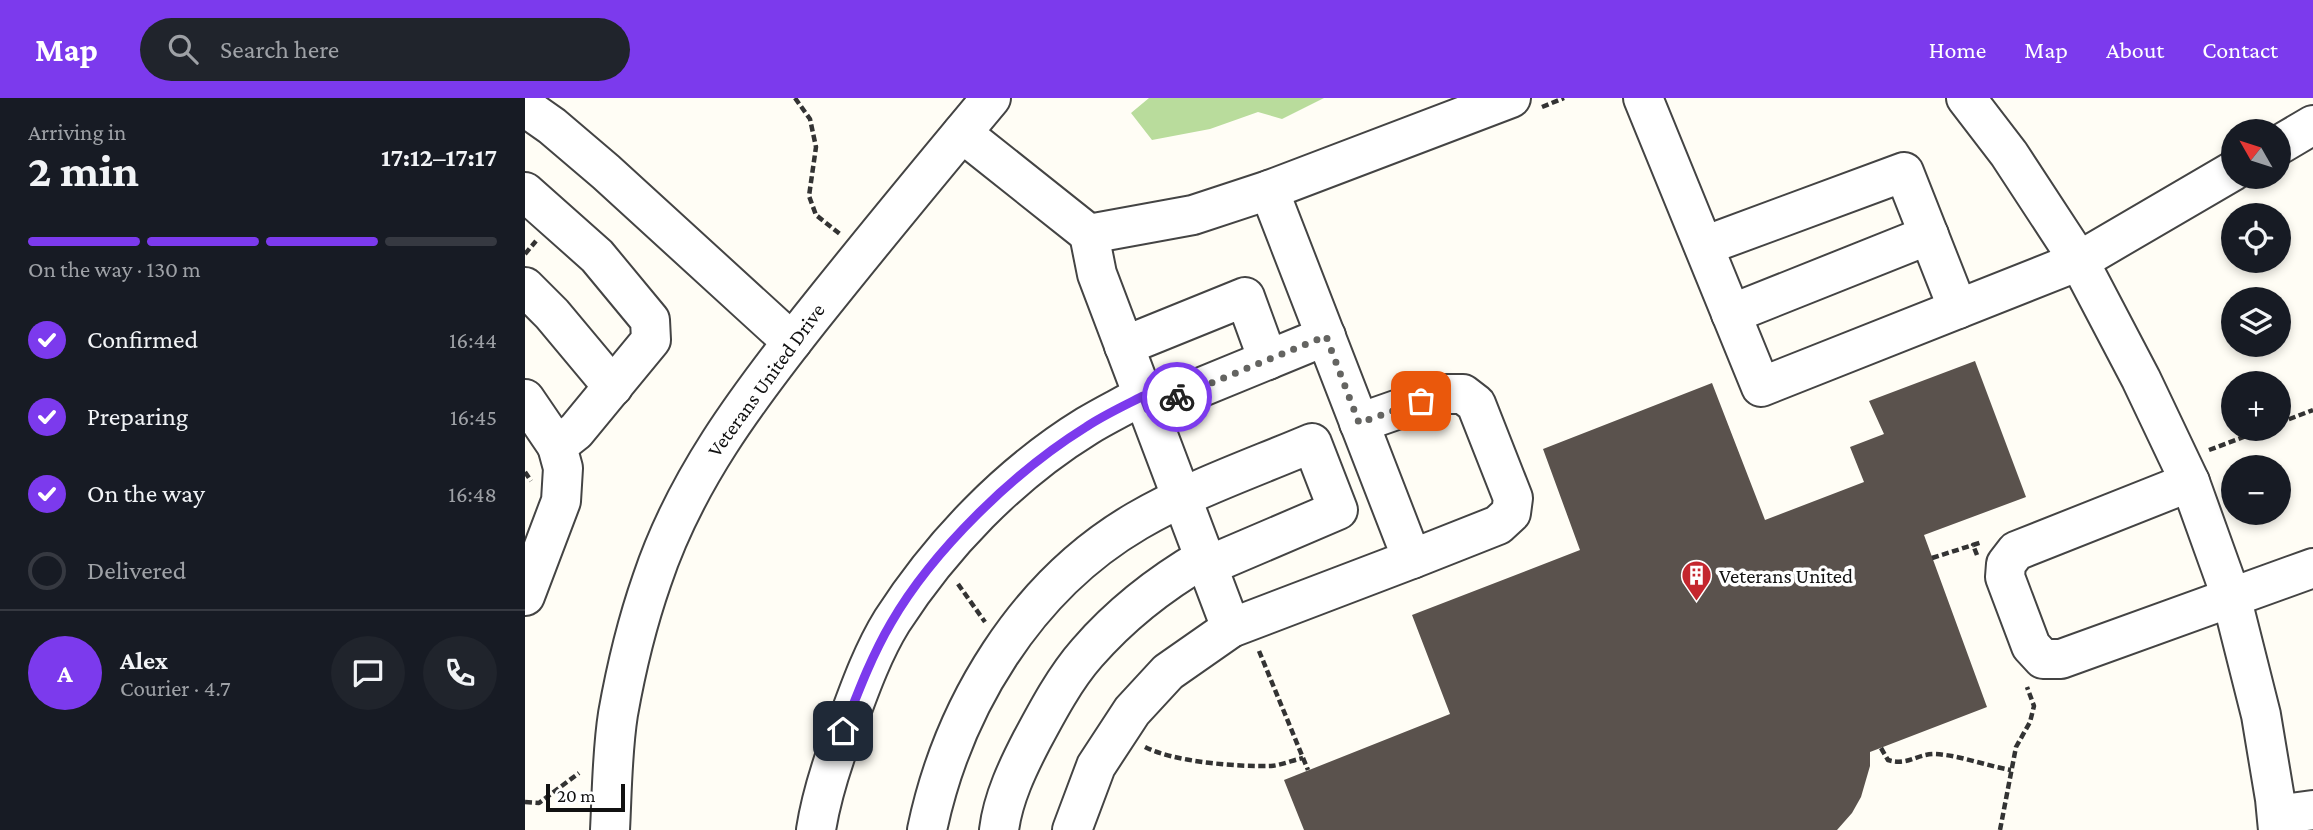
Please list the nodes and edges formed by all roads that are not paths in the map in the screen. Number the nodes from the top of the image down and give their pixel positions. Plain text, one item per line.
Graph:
1 (991, 98) edge
2 (1511, 98) edge
3 (1643, 98) edge
4 (1966, 98) edge
5 (525, 107) edge
6 (2313, 124) edge
7 (962, 133) junction
8 (2291, 138) edge
9 (2221, 178) edge
10 (1269, 190) junction
11 (525, 192) edge
12 (1089, 234) junction
13 (1929, 235) junction
14 (1704, 246) junction
15 (2079, 261) junction
16 (525, 287) edge
17 (1958, 309) junction
18 (1731, 314) junction
19 (1326, 336) junction
20 (792, 342) junction
21 (1124, 346) junction
22 (1268, 360) junction
23 (613, 387) junction
24 (525, 399) edge
25 (1145, 402) junction
26 (1359, 423) junction
27 (557, 446) junction
28 (2185, 472) junction
29 (1181, 498) junction
30 (1412, 559) junction
31 (1205, 562) junction
32 (2313, 568) edge
33 (525, 596) edge
34 (2231, 596) junction
35 (1231, 628) junction
36 (2289, 818) edge
37 (610, 830) edge
38 (816, 830) edge
39 (927, 830) edge
40 (999, 830) edge
41 (1072, 830) edge

1 - 7 street, Veterans United Drive
2 - 10 street
3 - 14 street
4 - 15 street
5 - 20 street
6 - 8 street
7 - 12 street
7 - 20 street, Veterans United Drive
9 - 15 street
10 - 12 street
10 - 19 street
11 - 23 street
12 - 21 street
13 - 14 street
13 - 17 street
13 - 18 street
14 - 18 street
15 - 17 street
15 - 28 street
16 - 23 street
17 - 18 street
19 - 22 street
19 - 26 street
20 - 37 street, Veterans United Drive
21 - 22 street
21 - 25 street
22 - 25 street
23 - 27 street
24 - 27 street
25 - 29 street
25 - 38 street
26 - 30 street
26 - 30 street
27 - 33 street
28 - 34 street
28 - 34 street
29 - 31 street
29 - 31 street
29 - 39 street
30 - 35 street
31 - 35 street
31 - 40 street
32 - 34 street
34 - 36 street
35 - 41 street

